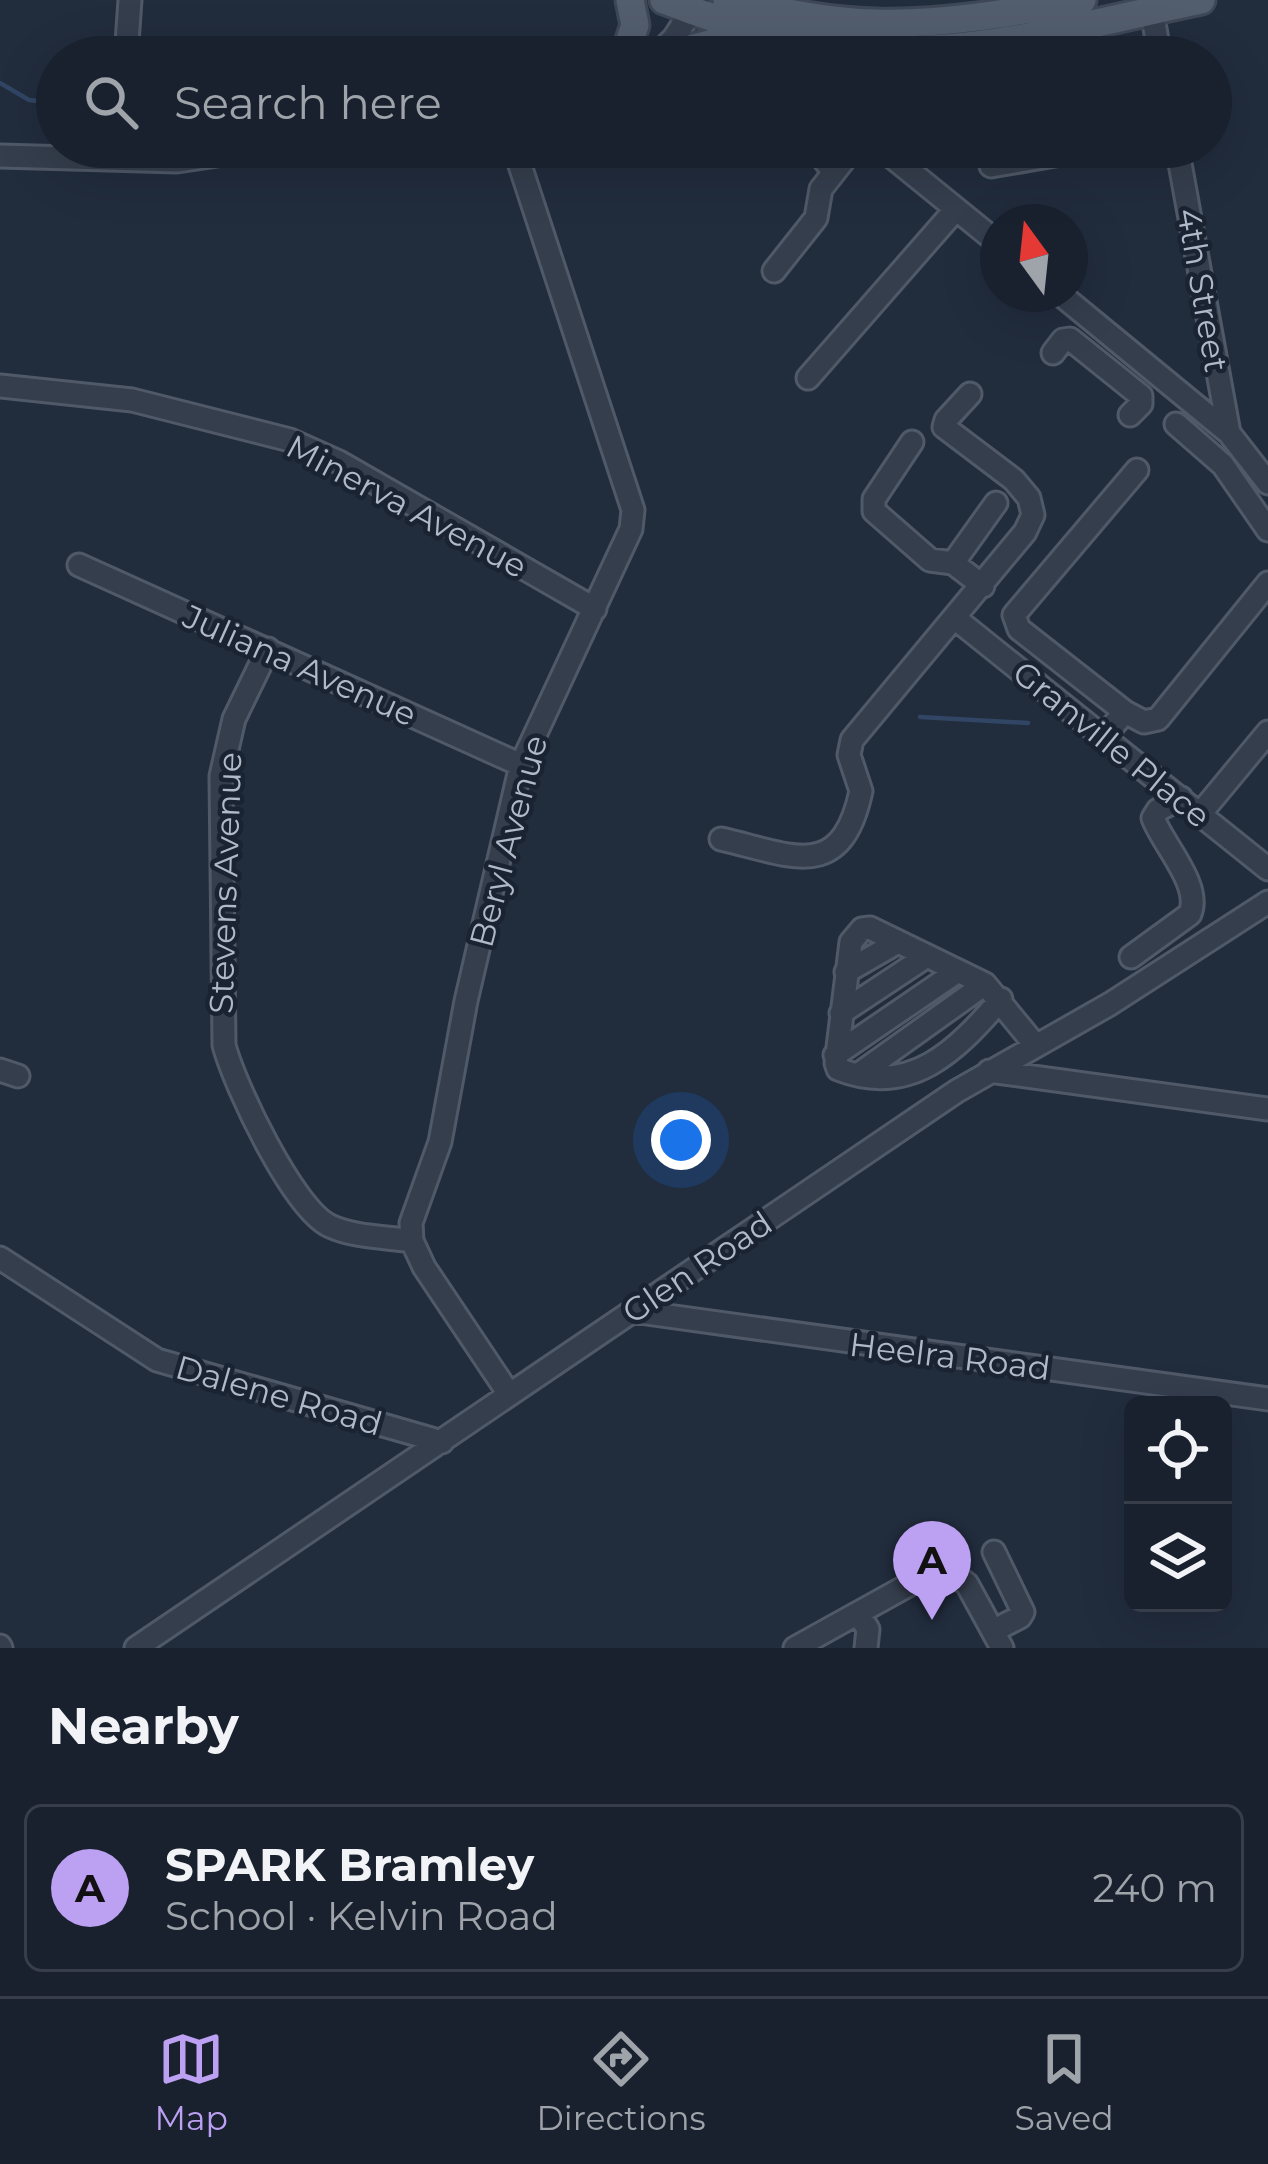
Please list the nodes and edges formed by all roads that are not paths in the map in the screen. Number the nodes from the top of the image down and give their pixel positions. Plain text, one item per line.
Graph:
1 (130, 0) edge
2 (630, 0) edge
3 (664, 0) edge
4 (728, 0) edge
5 (1082, 0) edge
6 (1201, 0) edge
7 (1150, 5) edge
8 (696, 6) edge
9 (777, 16) edge
10 (127, 36) edge
11 (631, 36) edge
12 (675, 36) edge
13 (730, 36) edge
14 (819, 36) edge
15 (1019, 36) edge
16 (1156, 36) edge
17 (0, 156) edge
18 (36, 156) edge
19 (521, 168) edge
20 (831, 168) edge
21 (836, 168) edge
22 (906, 168) edge
23 (1181, 168) edge
24 (833, 171) junction
25 (956, 209) junction
26 (980, 228) edge
27 (774, 271) dead end
28 (1082, 312) edge
29 (1125, 347) junction
30 (1053, 353) dead end
31 (1099, 376) junction
32 (808, 378) dead end
33 (0, 386) edge
34 (970, 394) dead end
35 (1130, 416) dead end
36 (1176, 424) dead end
37 (1229, 433) junction
38 (912, 442) dead end
39 (1137, 470) dead end
40 (1268, 483) edge
41 (996, 503) dead end
42 (1268, 530) edge
43 (953, 563) junction
44 (79, 565) dead end
45 (1268, 583) edge
46 (983, 586) junction
47 (595, 609) junction
48 (956, 619) junction
49 (268, 649) junction
50 (1125, 712) junction
51 (1268, 732) edge
52 (1104, 736) junction
53 (521, 765) junction
54 (1181, 798) junction
55 (1200, 814) junction
56 (721, 839) dead end
57 (1268, 869) edge
58 (1268, 902) edge
59 (927, 956) junction
60 (1131, 957) dead end
61 (958, 971) junction
62 (993, 992) junction
63 (841, 1013) junction
64 (1036, 1046) junction
65 (836, 1055) junction
66 (989, 1071) junction
67 (859, 1074) junction
68 (1268, 1109) edge
69 (412, 1241) junction
70 (0, 1258) edge
71 (632, 1311) junction
72 (509, 1394) junction
73 (1268, 1399) edge
74 (442, 1442) junction
75 (994, 1552) dead end
76 (858, 1614) junction
77 (997, 1640) edge
78 (136, 1648) edge
79 (795, 1648) edge
80 (866, 1648) edge

1 - 10 street
2 - 11 main road
3 - 8 main road
4 - 9 main road
5 - 9 main road
6 - 7 main road
7 - 15 main road
7 - 16 street
8 - 9 main road
8 - 12 street
9 - 13 main road
9 - 14 main road
17 - 18 street
19 - 47 street, Beryl Avenue
20 - 24 street
21 - 24 street
22 - 25 street
23 - 37 street, 4th Street
24 - 27 street
25 - 26 street
25 - 32 street
28 - 29 street
29 - 31 street
29 - 37 street
30 - 31 street
31 - 35 street
33 - 47 street, Minerva Avenue
34 - 46 street
36 - 42 street
37 - 40 street
38 - 43 street
39 - 50 street
41 - 43 street
43 - 46 street
44 - 49 street, Juliana Avenue
45 - 50 street
46 - 48 street
47 - 53 street, Beryl Avenue
48 - 52 street, Granville Place
48 - 56 street
49 - 53 street, Juliana Avenue
49 - 69 street, Stevens Avenue
50 - 52 street
51 - 55 street
52 - 54 street, Granville Place
53 - 69 street, Beryl Avenue
54 - 55 street, Granville Place
54 - 60 street
55 - 57 street, Granville Place
58 - 64 street, Glen Road
59 - 61 street
59 - 63 street
59 - 63 street
61 - 62 street
61 - 65 street
62 - 64 street
62 - 67 street
62 - 67 street
63 - 65 street
64 - 66 street, Glen Road
65 - 67 street
66 - 68 street
66 - 71 street, Glen Road
69 - 72 street
70 - 74 street, Dalene Road
71 - 72 street, Glen Road
71 - 73 street, Heelra Road
72 - 74 street, Glen Road
74 - 78 street, Glen Road
75 - 77 street
76 - 77 street
76 - 79 street
76 - 80 street

